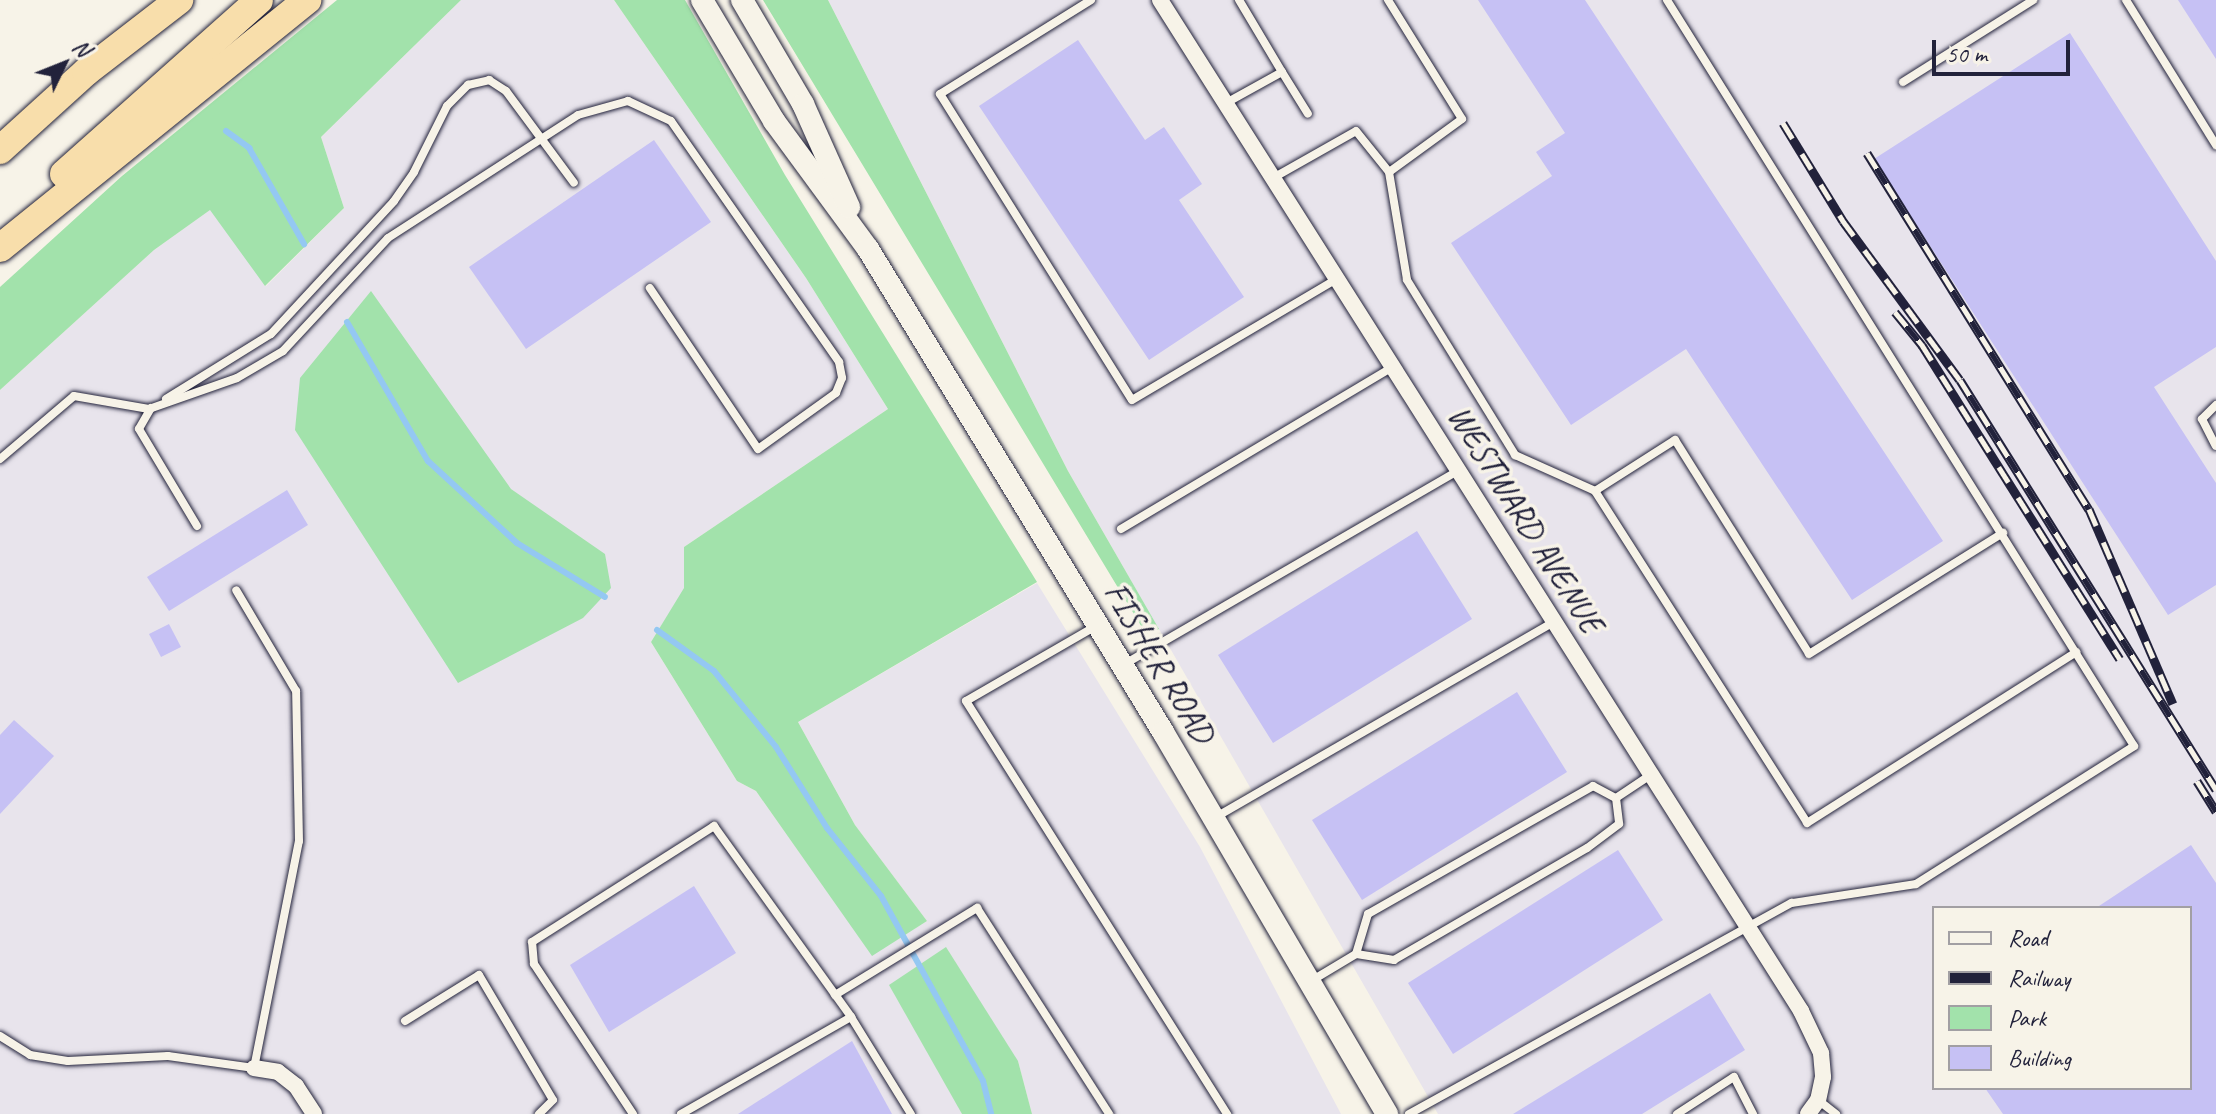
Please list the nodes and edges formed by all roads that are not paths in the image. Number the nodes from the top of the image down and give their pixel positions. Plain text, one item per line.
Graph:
1 (156, 0) edge
2 (179, 0) edge
3 (259, 0) edge
4 (307, 0) edge
5 (702, 0) edge
6 (742, 0) edge
7 (1091, 0) edge
8 (1160, 0) edge
9 (1239, 0) edge
10 (1388, 0) edge
11 (1667, 0) edge
12 (2033, 0) edge
13 (2126, 0) edge
14 (86, 72) junction
15 (1282, 72) junction
16 (1903, 82) dead end
17 (1226, 103) junction
18 (1308, 114) dead end
19 (541, 137) junction
20 (2216, 145) edge
21 (0, 150) edge
22 (1389, 172) junction
23 (1273, 178) junction
24 (574, 183) dead end
25 (0, 235) edge
26 (0, 248) edge
27 (868, 249) junction
28 (1337, 279) junction
29 (650, 288) dead end
30 (1393, 367) junction
31 (2216, 405) edge
32 (149, 409) junction
33 (2216, 446) edge
34 (0, 459) edge
35 (1460, 470) junction
36 (1595, 491) junction
37 (197, 526) dead end
38 (1121, 529) dead end
39 (2003, 533) junction
40 (236, 590) dead end
41 (1555, 622) junction
42 (1098, 625) junction
43 (2076, 652) junction
44 (1123, 665) junction
45 (1652, 774) junction
46 (1616, 798) junction
47 (1214, 818) junction
48 (1749, 929) junction
49 (1356, 954) junction
50 (1310, 982) junction
51 (835, 995) junction
52 (851, 1017) junction
53 (405, 1021) dead end
54 (0, 1036) edge
55 (254, 1068) junction
56 (1818, 1100) junction
57 (314, 1114) edge
58 (539, 1114) edge
59 (633, 1114) edge
60 (681, 1114) edge
61 (911, 1114) edge
62 (1109, 1114) edge
63 (1227, 1114) edge
64 (1387, 1114) edge
65 (1409, 1114) edge
66 (1677, 1114) edge
67 (1753, 1114) edge
68 (1808, 1114) edge
69 (1836, 1114) edge

1 - 14 highway
2 - 14 highway
3 - 25 highway
4 - 26 highway
5 - 27 main road, FISHER ROAD
6 - 27 main road, FISHER ROAD
7 - 28 lane
8 - 17 street, WESTWARD AVENUE
9 - 15 lane
10 - 22 lane
11 - 39 lane
12 - 16 lane
13 - 20 lane
14 - 21 highway
15 - 17 lane
15 - 18 lane
17 - 23 street, WESTWARD AVENUE
19 - 24 lane
19 - 29 lane
19 - 32 lane
19 - 32 lane
22 - 23 lane
22 - 36 lane
23 - 28 street, WESTWARD AVENUE
27 - 42 main road, FISHER ROAD
28 - 30 street, WESTWARD AVENUE
30 - 35 street, WESTWARD AVENUE
30 - 38 lane
31 - 33 lane
32 - 34 lane
32 - 37 lane
35 - 41 street, WESTWARD AVENUE
35 - 44 lane
36 - 39 lane
36 - 43 lane
39 - 43 lane
40 - 55 lane
41 - 45 street, WESTWARD AVENUE
41 - 47 lane
42 - 44 main road, FISHER ROAD
42 - 63 lane
43 - 48 lane
44 - 47 main road, FISHER ROAD
45 - 46 lane
45 - 48 street, WESTWARD AVENUE
46 - 49 lane
46 - 49 lane
47 - 50 main road, FISHER ROAD
48 - 56 street, WESTWARD AVENUE
48 - 65 lane
49 - 50 lane
50 - 64 main road, FISHER ROAD
51 - 52 lane
51 - 59 lane
51 - 62 lane
52 - 60 lane
52 - 61 lane
53 - 58 lane
54 - 55 lane
55 - 57 street
56 - 68 street
56 - 69 lane
66 - 67 lane

